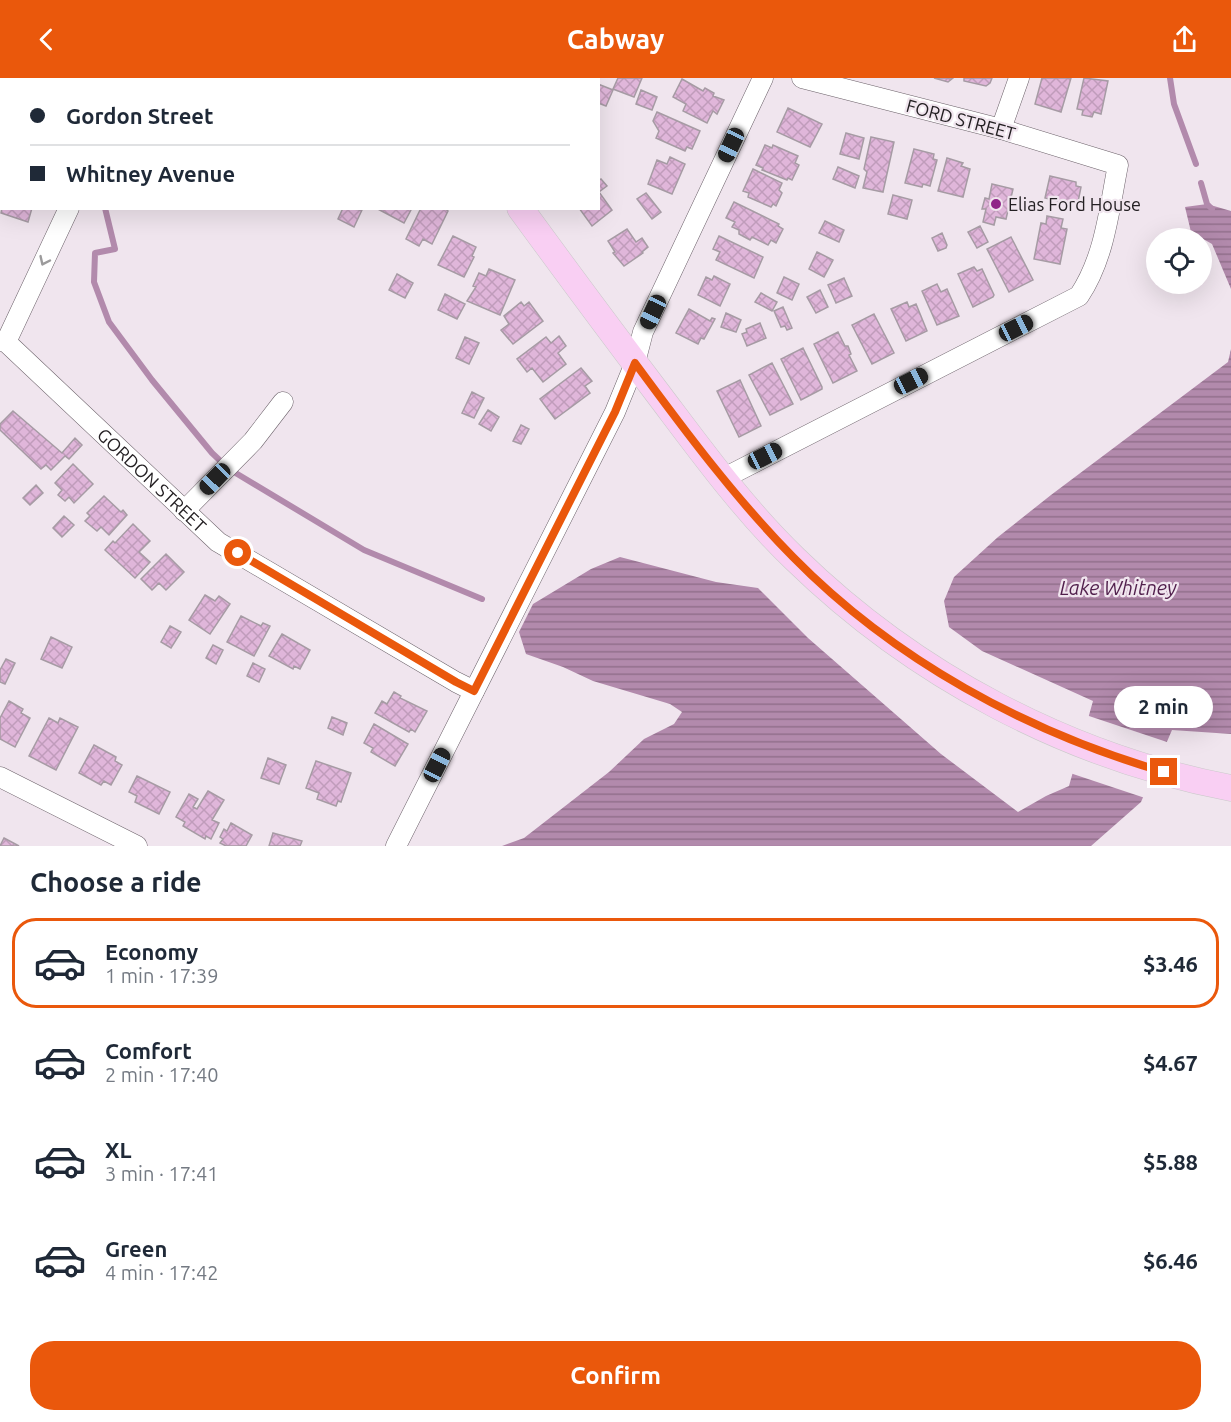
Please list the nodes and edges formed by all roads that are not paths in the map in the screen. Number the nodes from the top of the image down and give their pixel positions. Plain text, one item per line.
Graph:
1 (763, 78) edge
2 (802, 78) edge
3 (1019, 78) edge
4 (1001, 129) junction
5 (68, 210) edge
6 (521, 210) edge
7 (3, 341) edge
8 (635, 363) junction
9 (283, 402) dead end
10 (722, 478) junction
11 (184, 511) junction
12 (474, 691) junction
13 (0, 777) edge
14 (1231, 788) edge
15 (137, 846) edge
16 (396, 846) edge

1 - 8 street
2 - 4 street, FORD STREET
3 - 4 street
4 - 10 street, FORD STREET
5 -> 7 street
6 - 8 main road
7 - 11 street, GORDON STREET
8 - 10 main road
8 - 12 street
9 - 11 street
10 - 14 main road
11 - 12 street, GORDON STREET
12 - 16 street
13 - 15 street

